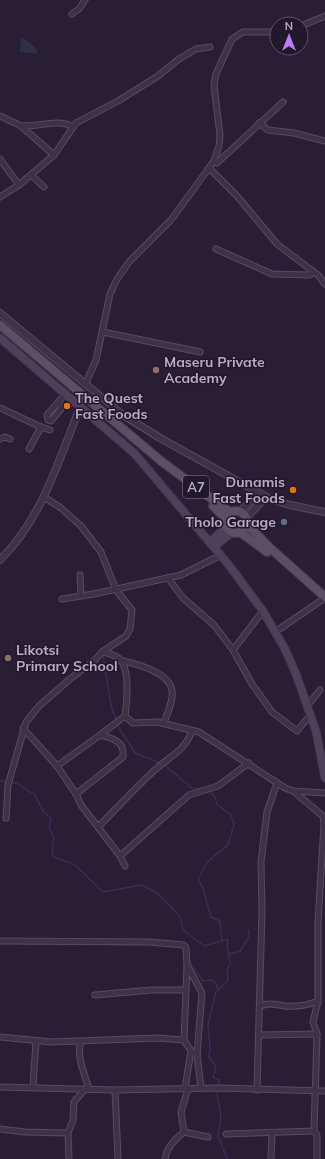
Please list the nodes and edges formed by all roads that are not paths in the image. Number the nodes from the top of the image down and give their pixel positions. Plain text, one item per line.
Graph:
1 (85, 0) edge
2 (72, 14) dead end
3 (325, 16) edge
4 (309, 23) edge
5 (269, 32) edge
6 (210, 47) dead end
7 (283, 102) dead end
8 (0, 116) edge
9 (259, 123) junction
10 (21, 126) junction
11 (73, 127) junction
12 (325, 141) edge
13 (54, 155) junction
14 (0, 158) edge
15 (214, 161) junction
16 (210, 169) junction
17 (30, 175) junction
18 (19, 186) junction
19 (44, 187) dead end
20 (0, 198) edge
21 (216, 249) dead end
22 (313, 271) junction
23 (325, 284) edge
24 (0, 313) edge
25 (0, 325) edge
26 (103, 332) junction
27 (0, 338) edge
28 (200, 352) dead end
29 (86, 383) junction
30 (66, 393) junction
31 (59, 402) dead end
32 (81, 405) junction
33 (0, 408) edge
34 (41, 427) junction
35 (50, 430) dead end
36 (0, 438) edge
37 (10, 439) dead end
38 (29, 449) dead end
39 (162, 461) junction
40 (260, 493) junction
41 (44, 497) junction
42 (266, 497) junction
43 (231, 512) junction
44 (240, 512) junction
45 (325, 512) edge
46 (247, 521) junction
47 (225, 522) junction
48 (236, 532) junction
49 (212, 544) junction
50 (221, 555) junction
51 (0, 560) edge
52 (80, 575) dead end
53 (302, 577) junction
54 (168, 578) junction
55 (116, 590) junction
56 (81, 595) junction
57 (325, 598) edge
58 (62, 599) dead end
59 (263, 611) junction
60 (275, 632) junction
61 (233, 650) junction
62 (102, 652) junction
63 (120, 660) junction
64 (320, 690) dead end
65 (308, 705) junction
66 (125, 716) junction
67 (312, 717) junction
68 (164, 723) junction
69 (23, 728) junction
70 (192, 731) junction
71 (100, 735) junction
72 (249, 763) junction
73 (57, 766) junction
74 (325, 778) edge
75 (277, 783) junction
76 (293, 791) junction
77 (325, 793) edge
78 (76, 794) junction
79 (6, 818) dead end
80 (98, 827) junction
81 (120, 856) junction
82 (125, 866) dead end
83 (0, 941) edge
84 (187, 965) junction
85 (185, 990) junction
86 (95, 995) dead end
87 (318, 1001) junction
88 (260, 1006) junction
89 (318, 1034) junction
90 (259, 1035) junction
91 (0, 1037) edge
92 (184, 1040) junction
93 (36, 1041) junction
94 (81, 1042) junction
95 (190, 1051) junction
96 (197, 1055) junction
97 (0, 1087) edge
98 (33, 1087) junction
99 (201, 1088) junction
100 (87, 1089) junction
101 (187, 1089) junction
102 (116, 1090) junction
103 (257, 1090) junction
104 (316, 1091) junction
105 (325, 1091) edge
106 (0, 1129) edge
107 (314, 1131) junction
108 (184, 1132) junction
109 (68, 1133) junction
110 (272, 1133) junction
111 (226, 1134) dead end
112 (208, 1137) dead end
113 (69, 1159) edge
114 (118, 1159) edge
115 (166, 1159) edge
116 (270, 1159) edge
117 (317, 1159) edge

1 - 2 street
3 - 4 street
5 - 15 street
6 - 11 street
7 - 9 street
8 - 10 street
9 - 12 street
9 - 15 street
10 - 11 street
10 - 13 street
11 - 13 street
13 - 17 street
14 - 18 street
15 - 16 street
16 - 22 street
16 - 26 street
17 - 18 street
17 - 19 street
18 - 20 street
21 - 22 street
22 - 23 street
24 - 29 street
25 - 39 main road, A7
26 - 28 street
26 - 29 street
27 - 30 main road
29 - 40 street
30 - 31 street
30 - 32 main road
32 - 41 street
32 - 49 main road
33 - 34 street
34 - 35 street
34 - 38 street
36 - 37 street
39 - 43 main road, A7
39 - 47 main road, A7
40 - 42 street
40 - 44 street
41 - 51 street
41 - 55 street
42 - 45 street
42 - 46 street
43 - 44 main road
43 - 47 main road
44 - 46 main road, A7
46 - 48 main road
46 - 53 main road, A7
47 - 48 main road, A7
47 - 49 main road
48 - 49 main road
48 - 53 main road, A7
49 - 50 main road
50 - 54 street
50 - 59 main road
52 - 56 street
53 - 57 main road, A7
54 - 55 street
54 - 61 street
55 - 56 street
55 - 62 street
56 - 58 street
57 - 60 street
59 - 60 main road
59 - 61 street
60 - 65 main road
61 - 67 street
62 - 63 street
62 - 69 street
63 - 66 street
63 - 68 street
64 - 65 street
65 - 67 main road
66 - 68 street
66 - 71 street
67 - 74 main road
68 - 70 street
69 - 73 street
69 - 79 street
70 - 72 street
70 - 80 street
71 - 73 street
71 - 78 street
72 - 75 street
72 - 81 street
73 - 78 street
75 - 76 street
75 - 88 street
76 - 77 street
76 - 87 street
78 - 80 street
80 - 81 street
81 - 82 street
83 - 84 street
84 - 85 street
84 - 96 street
85 - 86 street
85 - 92 street
87 - 88 street
87 - 89 street
88 - 90 street
89 - 90 street
89 - 104 street
90 - 103 street
91 - 93 street
92 - 94 street
92 - 95 street
93 - 94 street
93 - 98 street
94 - 100 street
95 - 96 street
95 - 101 street
96 - 99 street
97 - 98 street
98 - 100 street
99 - 101 street
99 - 103 street
100 - 102 street
100 - 109 street
101 - 102 street
101 - 108 street
102 - 114 street
103 - 104 street
104 - 105 street
104 - 107 street
106 - 109 street
107 - 110 street
107 - 117 street
108 - 112 street
108 - 115 street
109 - 113 street
110 - 111 street
110 - 116 street

